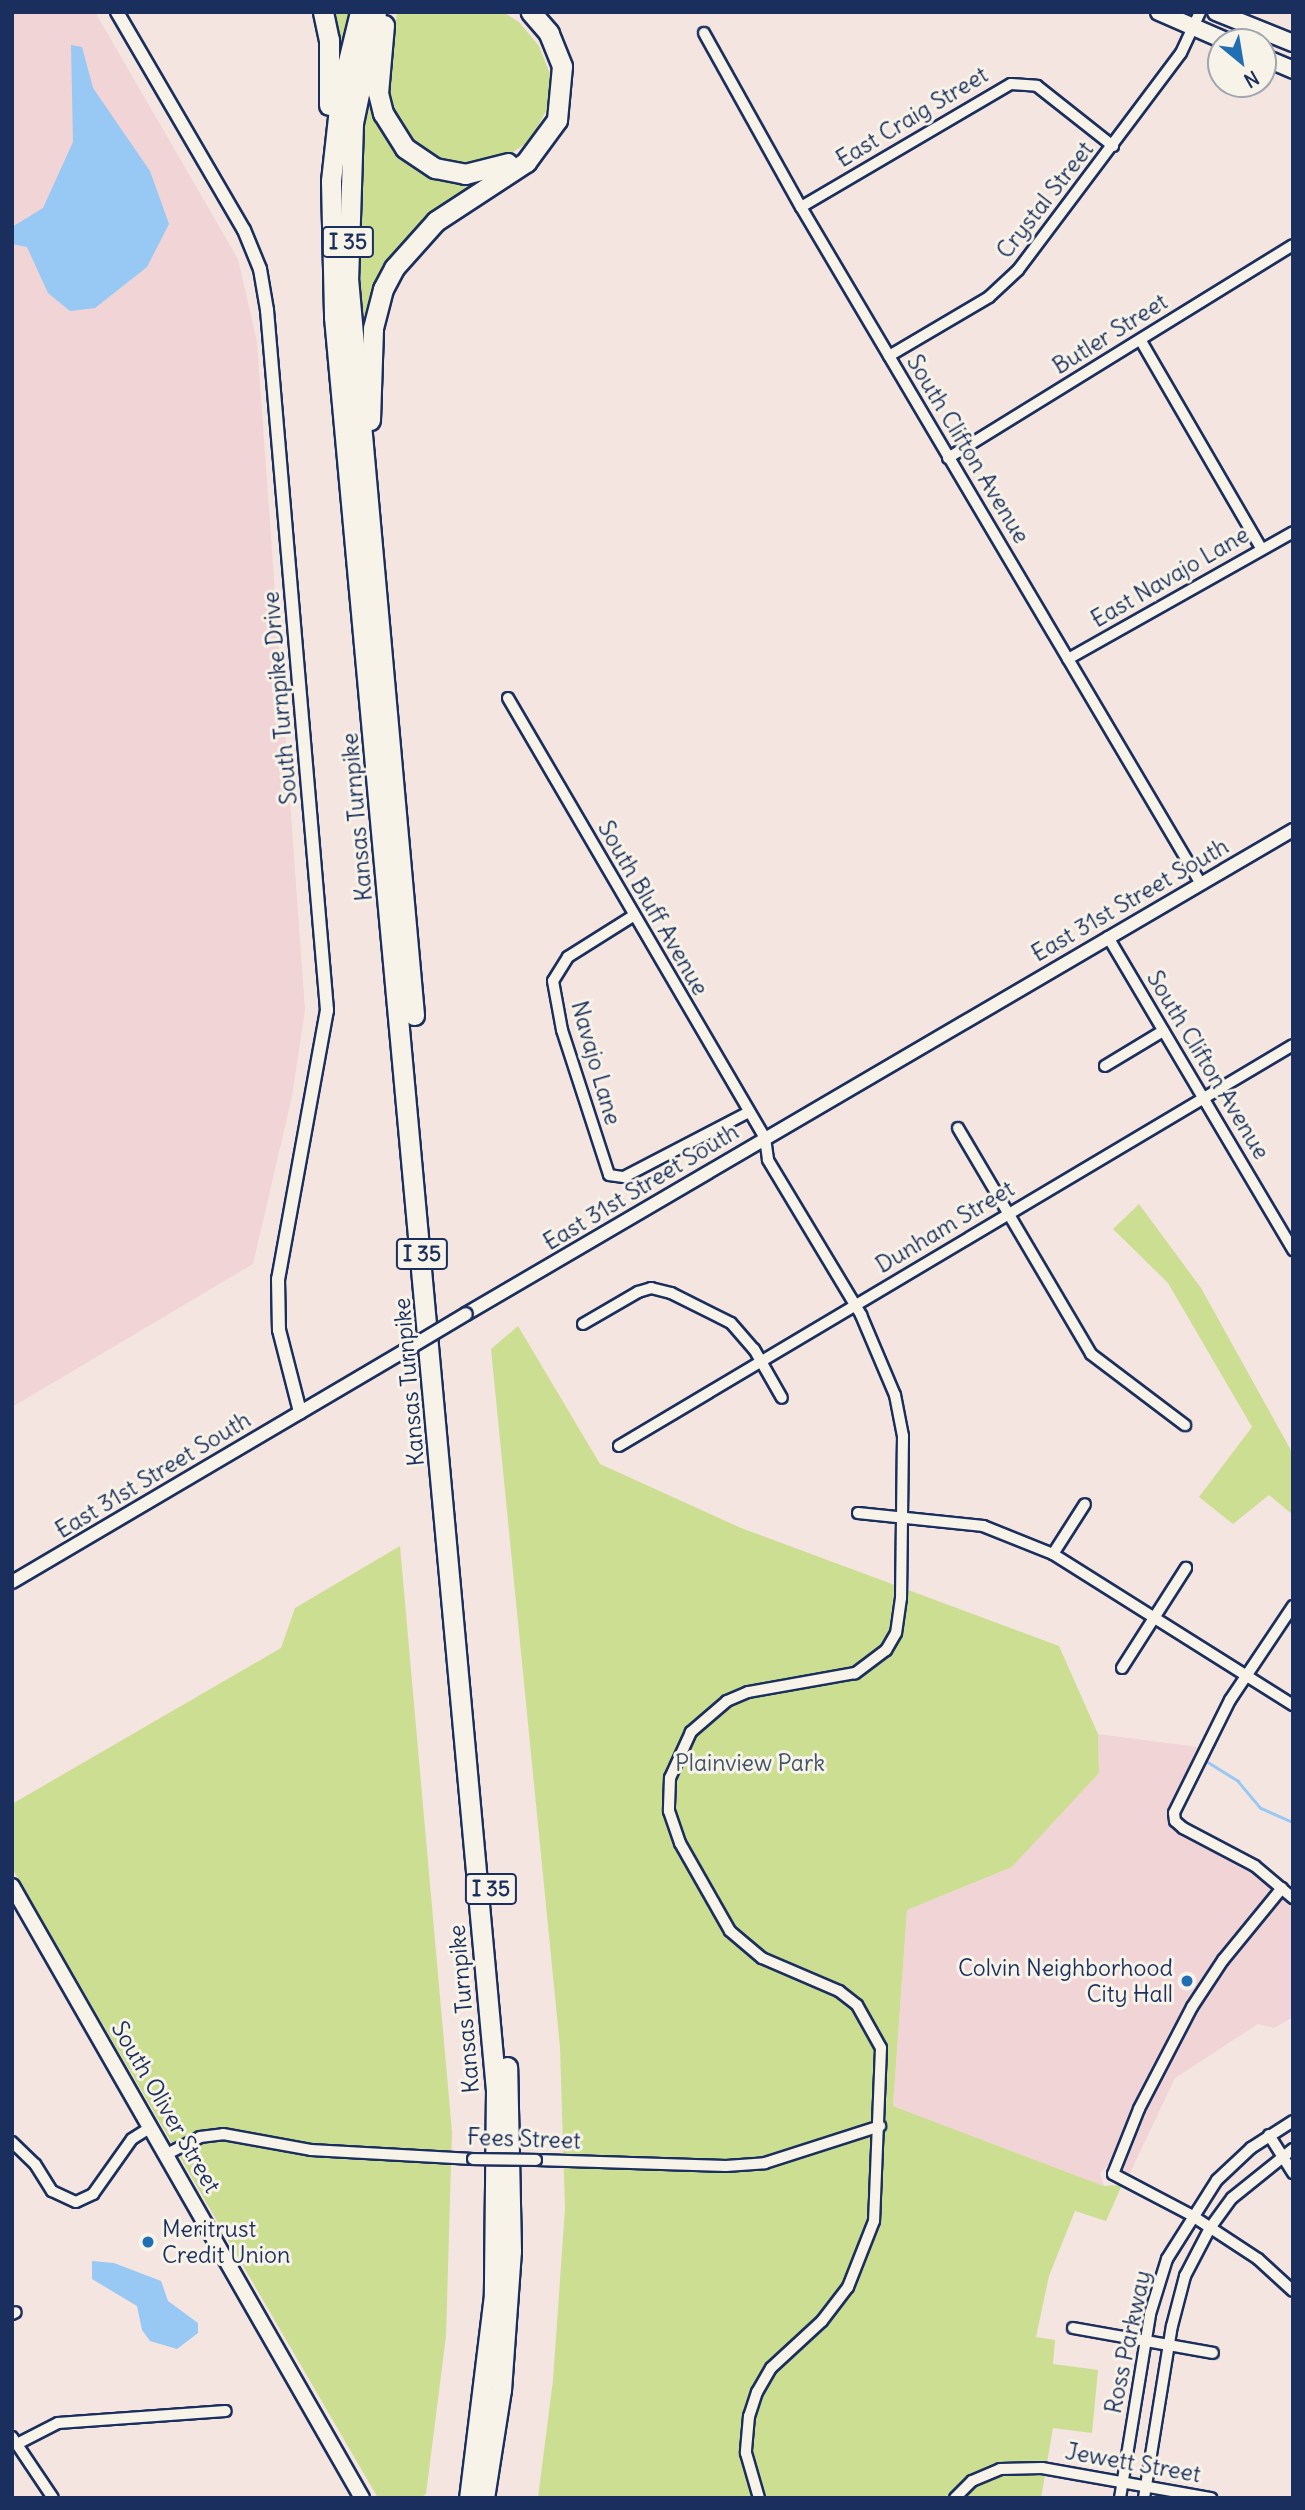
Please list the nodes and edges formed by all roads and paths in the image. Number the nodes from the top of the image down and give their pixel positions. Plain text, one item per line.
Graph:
1 (117, 12) edge
2 (323, 12) edge
3 (360, 12) edge
4 (376, 12) edge
5 (386, 12) edge
6 (517, 12) edge
7 (531, 12) edge
8 (1159, 12) edge
9 (1216, 12) edge
10 (1197, 20) edge
11 (704, 33) dead end
12 (1293, 43) edge
13 (1113, 146) junction
14 (801, 207) junction
15 (330, 234) junction
16 (1293, 245) edge
17 (1141, 341) junction
18 (889, 356) junction
19 (948, 457) junction
20 (366, 473) junction
21 (1293, 532) edge
22 (1261, 548) junction
23 (1068, 659) junction
24 (508, 698) dead end
25 (1293, 830) edge
26 (1201, 884) junction
27 (633, 916) junction
28 (1108, 937) junction
29 (1163, 1031) junction
30 (1293, 1045) edge
31 (1105, 1066) dead end
32 (1203, 1099) junction
33 (749, 1112) junction
34 (958, 1128) dead end
35 (765, 1138) junction
36 (1008, 1214) junction
37 (1293, 1250) edge
38 (855, 1305) junction
39 (583, 1324) dead end
40 (761, 1361) junction
41 (782, 1398) dead end
42 (300, 1412) junction
43 (1185, 1425) dead end
44 (620, 1446) dead end
45 (1085, 1504) dead end
46 (858, 1513) dead end
47 (904, 1517) junction
48 (1054, 1554) junction
49 (1186, 1568) dead end
50 (12, 1582) edge
51 (1293, 1606) edge
52 (1152, 1618) junction
53 (1122, 1668) dead end
54 (1244, 1675) junction
55 (1293, 1704) edge
56 (12, 1886) edge
57 (1282, 1888) junction
58 (1293, 1898) edge
59 (1293, 2121) edge
60 (880, 2126) junction
61 (151, 2127) junction
62 (1269, 2135) junction
63 (12, 2141) edge
64 (1293, 2149) edge
65 (167, 2154) junction
66 (1282, 2155) junction
67 (1293, 2173) edge
68 (1191, 2215) junction
69 (1210, 2228) junction
70 (1293, 2291) edge
71 (1073, 2328) dead end
72 (1146, 2341) junction
73 (1169, 2345) junction
74 (1213, 2353) dead end
75 (226, 2411) dead end
76 (15, 2441) edge
77 (1122, 2481) junction
78 (1146, 2485) junction
79 (53, 2498) edge
80 (362, 2498) edge
81 (469, 2498) edge
82 (484, 2498) edge
83 (759, 2498) edge
84 (954, 2498) edge
85 (1120, 2498) edge
86 (1144, 2498) edge
87 (1211, 2498) edge

1 - 42 street, South Turnpike Drive
2 - 15 highway
3 - 15 highway, Kansas Turnpike / I 35
4 - 20 highway, Kansas Turnpike / I 35
5 - 6 highway
7 - 20 highway
8 - 10 main road
9 - 12 main road
10 - 13 street, Crystal Street
11 - 14 street, South Clifton Avenue
13 - 14 street, East Craig Street
13 - 18 street, Crystal Street
14 - 18 street, South Clifton Avenue
15 - 81 highway, Kansas Turnpike / I 35
16 - 17 street, Butler Street
17 - 19 street, Butler Street
17 - 22 street
18 - 19 street, South Clifton Avenue
19 - 23 street, South Clifton Avenue
20 - 82 highway, Kansas Turnpike / I 35
21 - 22 street, East Navajo Lane
22 - 23 street, East Navajo Lane
23 - 26 street, South Clifton Avenue
24 - 27 street, South Bluff Avenue
25 - 26 street, East 31st Street South
26 - 28 street, East 31st Street South
27 - 33 street, South Bluff Avenue
27 - 33 street, Navajo Lane
28 - 29 street, South Clifton Avenue
28 - 35 street, East 31st Street South
29 - 31 street
29 - 32 street, South Clifton Avenue
30 - 32 street, Dunham Street
32 - 36 street, Dunham Street
32 - 37 street, South Clifton Avenue
33 - 35 street, South Bluff Avenue
34 - 36 street
35 - 38 street, South Bluff Avenue
35 - 42 street, East 31st Street South, bridge
36 - 38 street, Dunham Street
36 - 43 street
38 - 40 street, Dunham Street
38 - 47 street, South Bluff Avenue
39 - 40 street
40 - 41 street
40 - 44 street, Dunham Street
42 - 50 street, East 31st Street South
45 - 48 street
46 - 47 street
47 - 48 street
47 - 60 street, South Bluff Avenue
48 - 52 street
49 - 52 street
51 - 54 street
52 - 53 street
52 - 54 street
54 - 55 street
54 - 57 street
56 - 61 main road, South Oliver Street
57 - 58 street
57 - 68 street
59 - 62 street, Ross Parkway
60 - 65 street, Fees Street, bridge
60 - 83 street
61 - 63 street
61 - 65 main road, South Oliver Street
62 - 66 street
62 - 68 street, Ross Parkway
64 - 66 street, Ross Parkway
65 - 80 main road, South Oliver Street
66 - 67 street
66 - 69 street, Ross Parkway
68 - 69 street
68 - 72 street, Ross Parkway
69 - 70 street
69 - 73 street, Ross Parkway
71 - 72 street
72 - 73 street
72 - 77 street, Ross Parkway
73 - 74 street
73 - 78 street, Ross Parkway
75 - 76 street
76 - 79 street
77 - 78 street, Jewett Street
77 - 84 street, Jewett Street
77 - 85 street, Ross Parkway
78 - 86 street, Ross Parkway
78 - 87 street, Jewett Street

